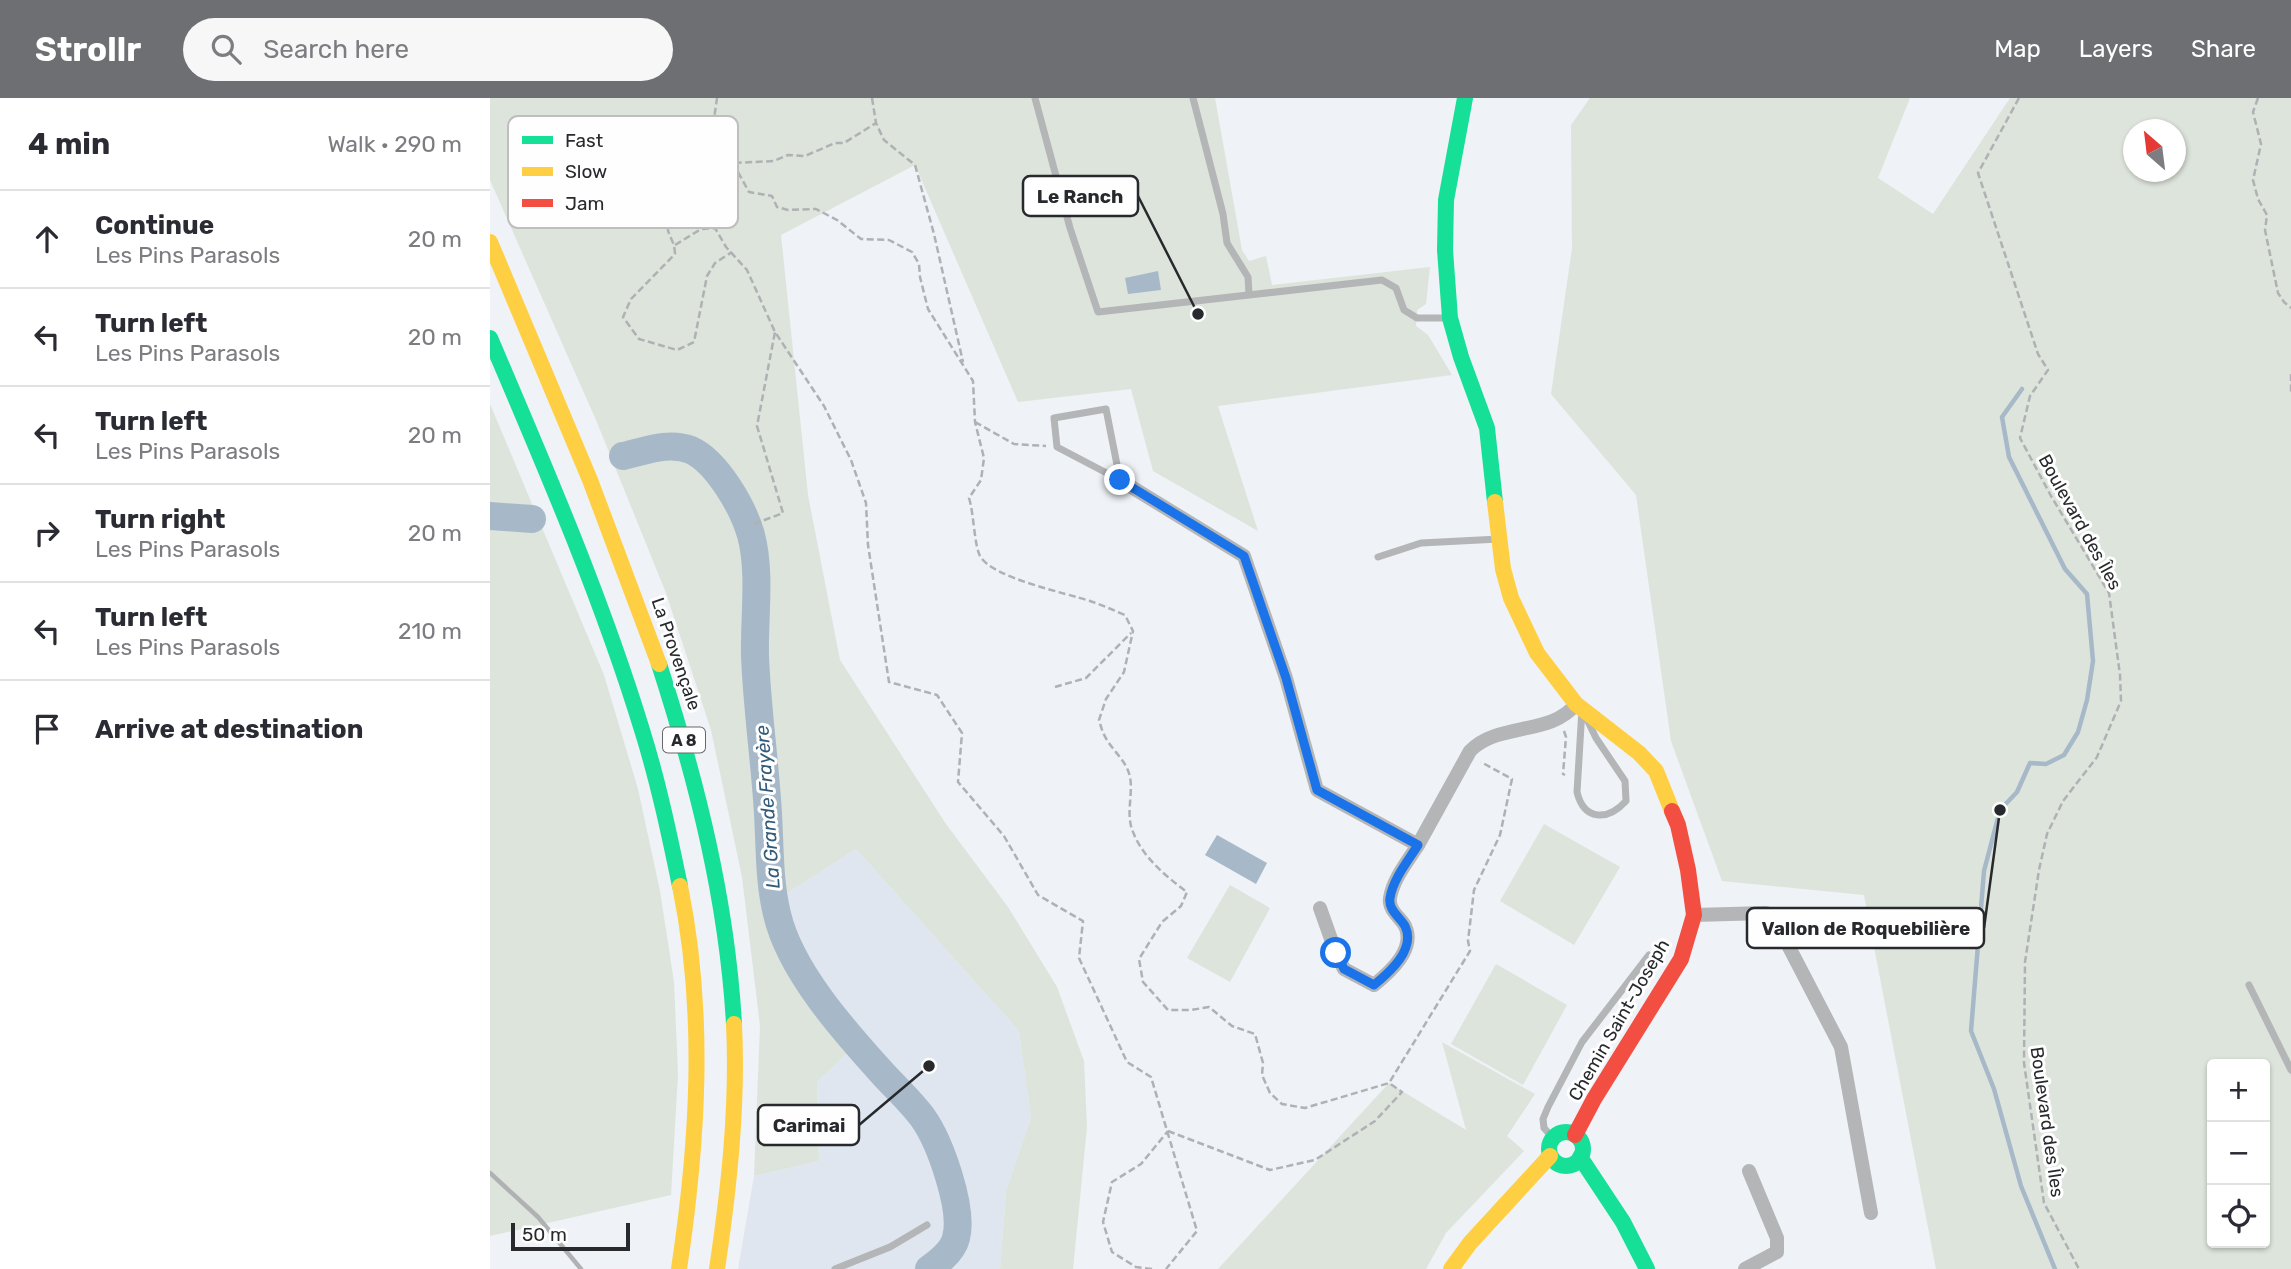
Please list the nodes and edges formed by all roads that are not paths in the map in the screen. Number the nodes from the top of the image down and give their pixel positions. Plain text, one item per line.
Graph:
1 (1035, 98) edge
2 (1193, 98) edge
3 (1465, 98) edge
4 (1479, 98) edge
5 (1453, 153) junction
6 (490, 242) edge
7 (1249, 294) junction
8 (1450, 318) junction
9 (490, 338) edge
10 (1120, 480) junction
11 (1499, 539) junction
12 (1378, 557) dead end
13 (1579, 707) junction
14 (1418, 845) junction
15 (1320, 908) dead end
16 (1694, 915) junction
17 (1649, 955) dead end
18 (2249, 985) dead end
19 (2291, 1070) edge
20 (1575, 1135) junction
21 (1553, 1139) junction
22 (1550, 1156) junction
23 (1580, 1157) junction
24 (1749, 1171) dead end
25 (1871, 1213) dead end
26 (926, 1225) dead end
27 (679, 1269) edge
28 (717, 1269) edge
29 (835, 1269) edge
30 (1451, 1269) edge
31 (1647, 1269) edge
32 (1745, 1269) edge

1 - 7 lane
2 - 7 lane
3 - 5 main road, Chemin Saint-Joseph
4 - 5 main road, Chemin Saint-Joseph
5 - 8 main road, Chemin Saint-Joseph
6 - 28 main road, La Provençale / A 8
7 - 8 lane
8 - 11 main road, Chemin Saint-Joseph
9 - 27 main road, A 8
10 - 10 lane
10 - 14 street
11 - 12 lane
11 - 13 main road, Chemin Saint-Joseph
13 - 13 lane
13 - 14 street
13 - 16 main road, Chemin Saint-Joseph
14 - 15 street
16 - 20 main road, Chemin Saint-Joseph
16 - 25 street
17 - 21 lane
18 - 19 lane
20 - 21 main road
20 - 23 main road
21 - 22 main road
22 - 23 main road
22 - 30 main road
23 - 31 main road
24 - 32 street
26 - 29 lane

